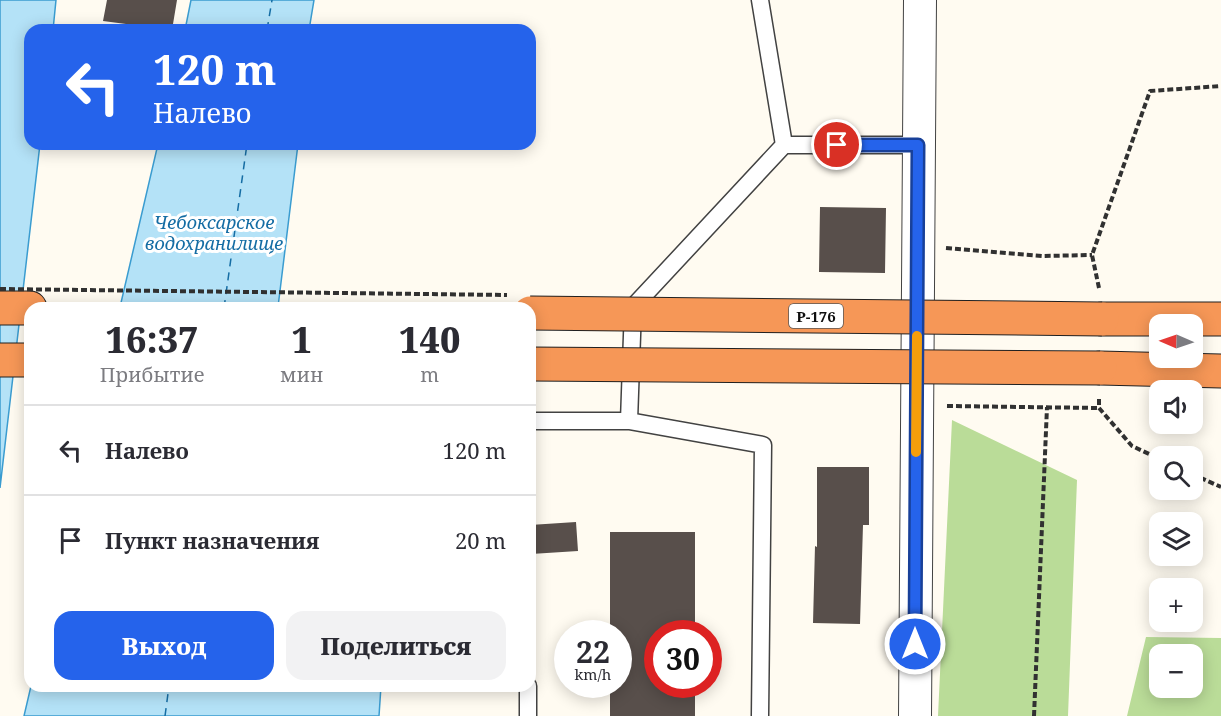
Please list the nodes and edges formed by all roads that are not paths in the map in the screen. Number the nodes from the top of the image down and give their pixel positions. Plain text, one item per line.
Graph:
1 (760, 0) edge
2 (920, 0) edge
3 (784, 145) junction
4 (918, 145) junction
5 (0, 308) edge
6 (24, 308) edge
7 (536, 313) edge
8 (1221, 319) edge
9 (0, 360) edge
10 (24, 360) edge
11 (536, 364) edge
12 (1221, 371) edge
13 (536, 421) edge
14 (629, 421) junction
15 (528, 692) edge
16 (528, 716) edge
17 (760, 716) edge
18 (915, 716) edge

1 - 3 lane
2 - 4 street
3 - 4 lane
3 - 14 lane
4 - 18 street
5 - 6 highway
7 - 8 highway, Р-176, bridge
9 - 10 highway
11 - 12 highway, bridge
13 - 14 lane
14 - 17 lane
15 - 16 lane

